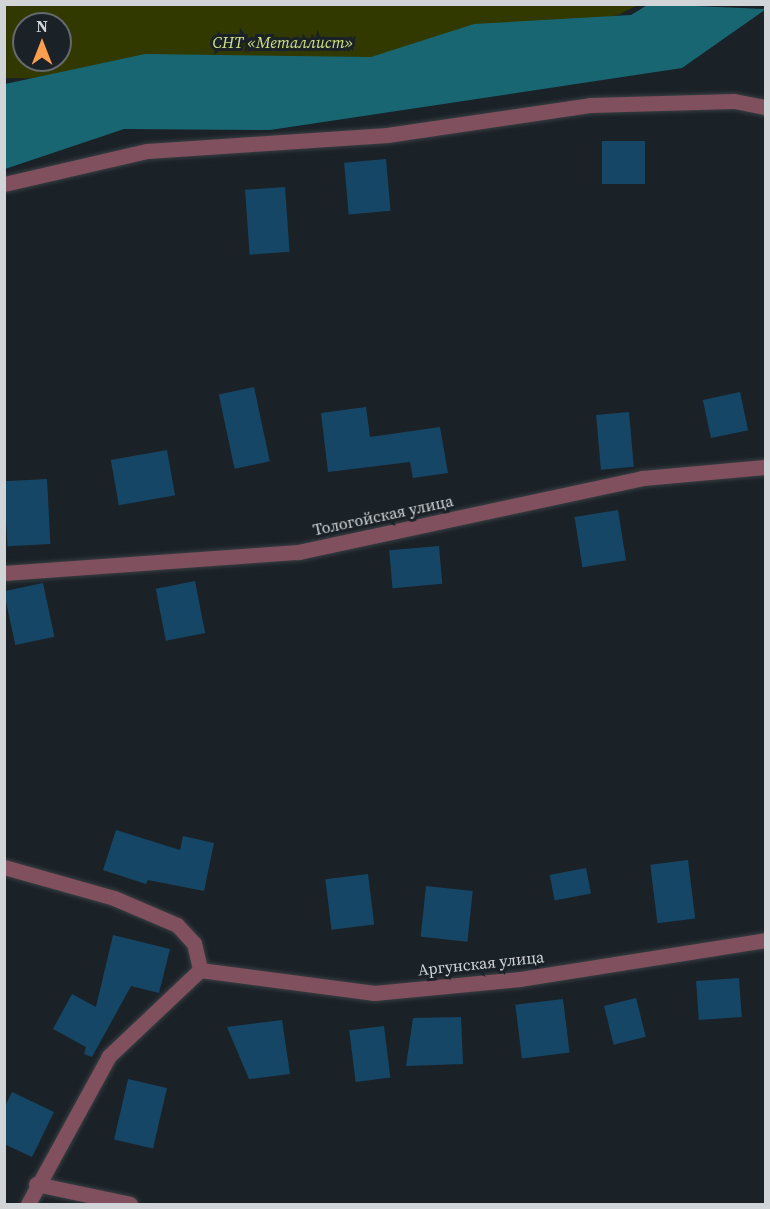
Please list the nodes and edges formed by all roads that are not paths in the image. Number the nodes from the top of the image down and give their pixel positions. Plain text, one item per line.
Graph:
1 (765, 107) edge
2 (4, 184) edge
3 (765, 467) edge
4 (4, 573) edge
5 (4, 867) edge
6 (765, 940) edge
7 (200, 970) junction
8 (36, 1184) junction
9 (28, 1204) edge
10 (130, 1204) edge

1 - 2 street
3 - 4 street, Тологойская улица
5 - 7 street
6 - 7 street, Аргунская улица
7 - 8 street
8 - 9 street
8 - 10 street

